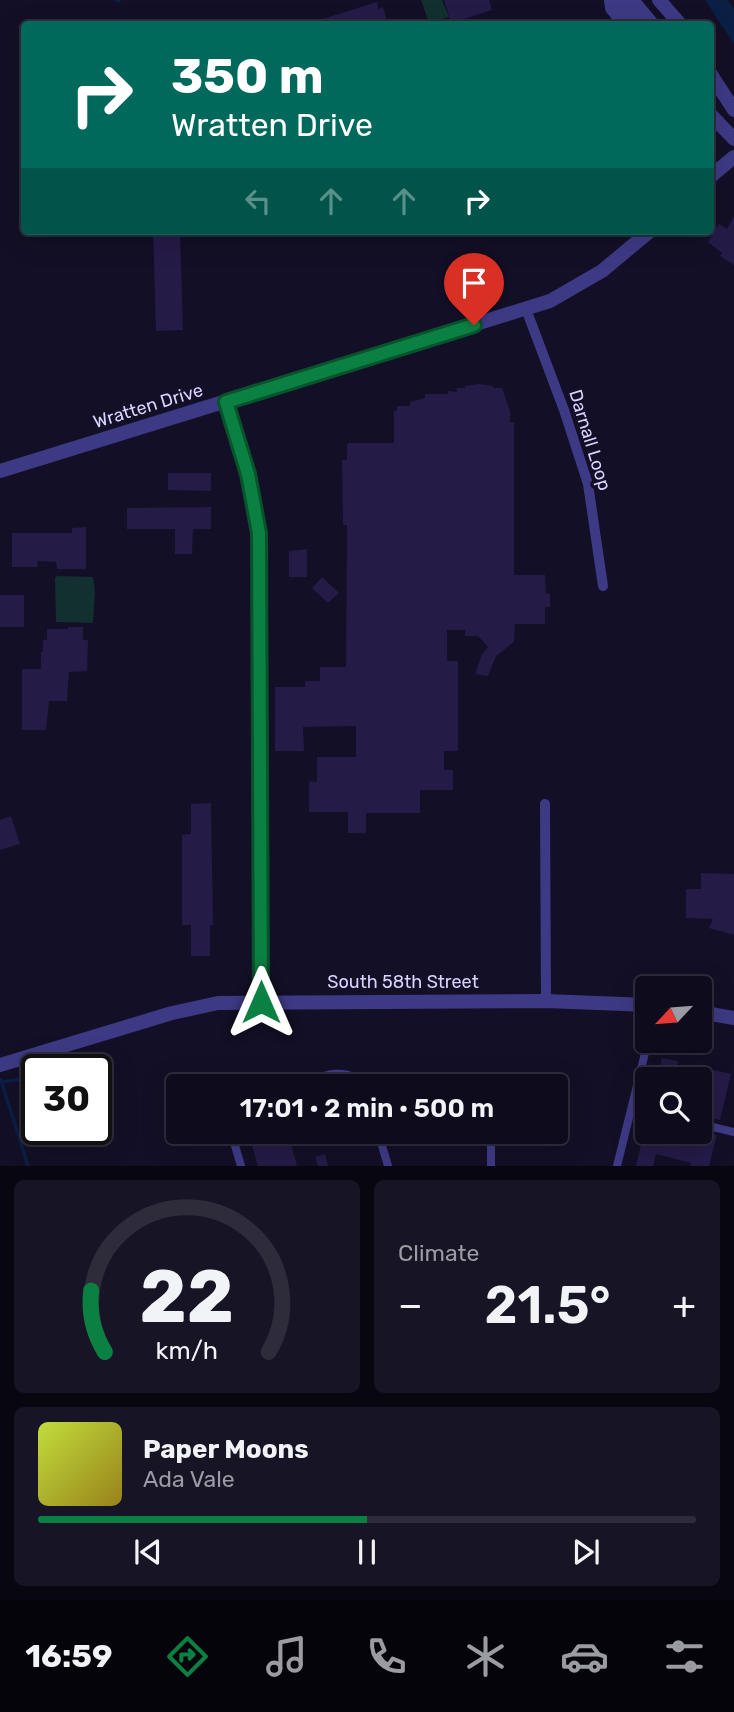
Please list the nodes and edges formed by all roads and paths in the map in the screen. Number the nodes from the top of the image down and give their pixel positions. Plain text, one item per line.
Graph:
1 (611, 0) edge
2 (618, 0) edge
3 (632, 0) edge
4 (659, 0) edge
5 (623, 21) edge
6 (636, 21) edge
7 (650, 21) edge
8 (677, 21) edge
9 (714, 79) edge
10 (734, 110) edge
11 (714, 118) edge
12 (734, 139) edge
13 (734, 157) edge
14 (714, 174) edge
15 (645, 235) edge
16 (526, 309) junction
17 (226, 402) junction
18 (0, 471) edge
19 (603, 586) dead end
20 (545, 804) dead end
21 (546, 1001) junction
22 (261, 1002) junction
23 (635, 1004) edge
24 (712, 1014) edge
25 (734, 1018) edge
26 (645, 1054) edge
27 (0, 1065) edge
28 (632, 1106) junction
29 (635, 1107) edge
30 (712, 1127) edge
31 (734, 1132) edge
32 (235, 1144) edge
33 (382, 1144) edge
34 (491, 1144) edge
35 (241, 1166) edge
36 (388, 1166) edge
37 (491, 1166) edge
38 (617, 1166) edge

1 - 5 street
2 - 6 street
3 - 7 street
4 - 8 street
9 - 10 street
11 - 12 street
13 - 14 street
15 - 16 street, Wratten Drive
16 - 17 street, Wratten Drive
16 - 19 street, Darnall Loop
17 - 18 street, Wratten Drive
17 - 22 street
20 - 21 street
21 - 22 street, South 58th Street
21 - 23 street, South 58th Street
22 - 27 street, South 58th Street
24 - 25 street
26 - 28 street
28 - 29 street
28 - 38 street
30 - 31 street
32 - 35 street
33 - 36 street
34 - 37 street

